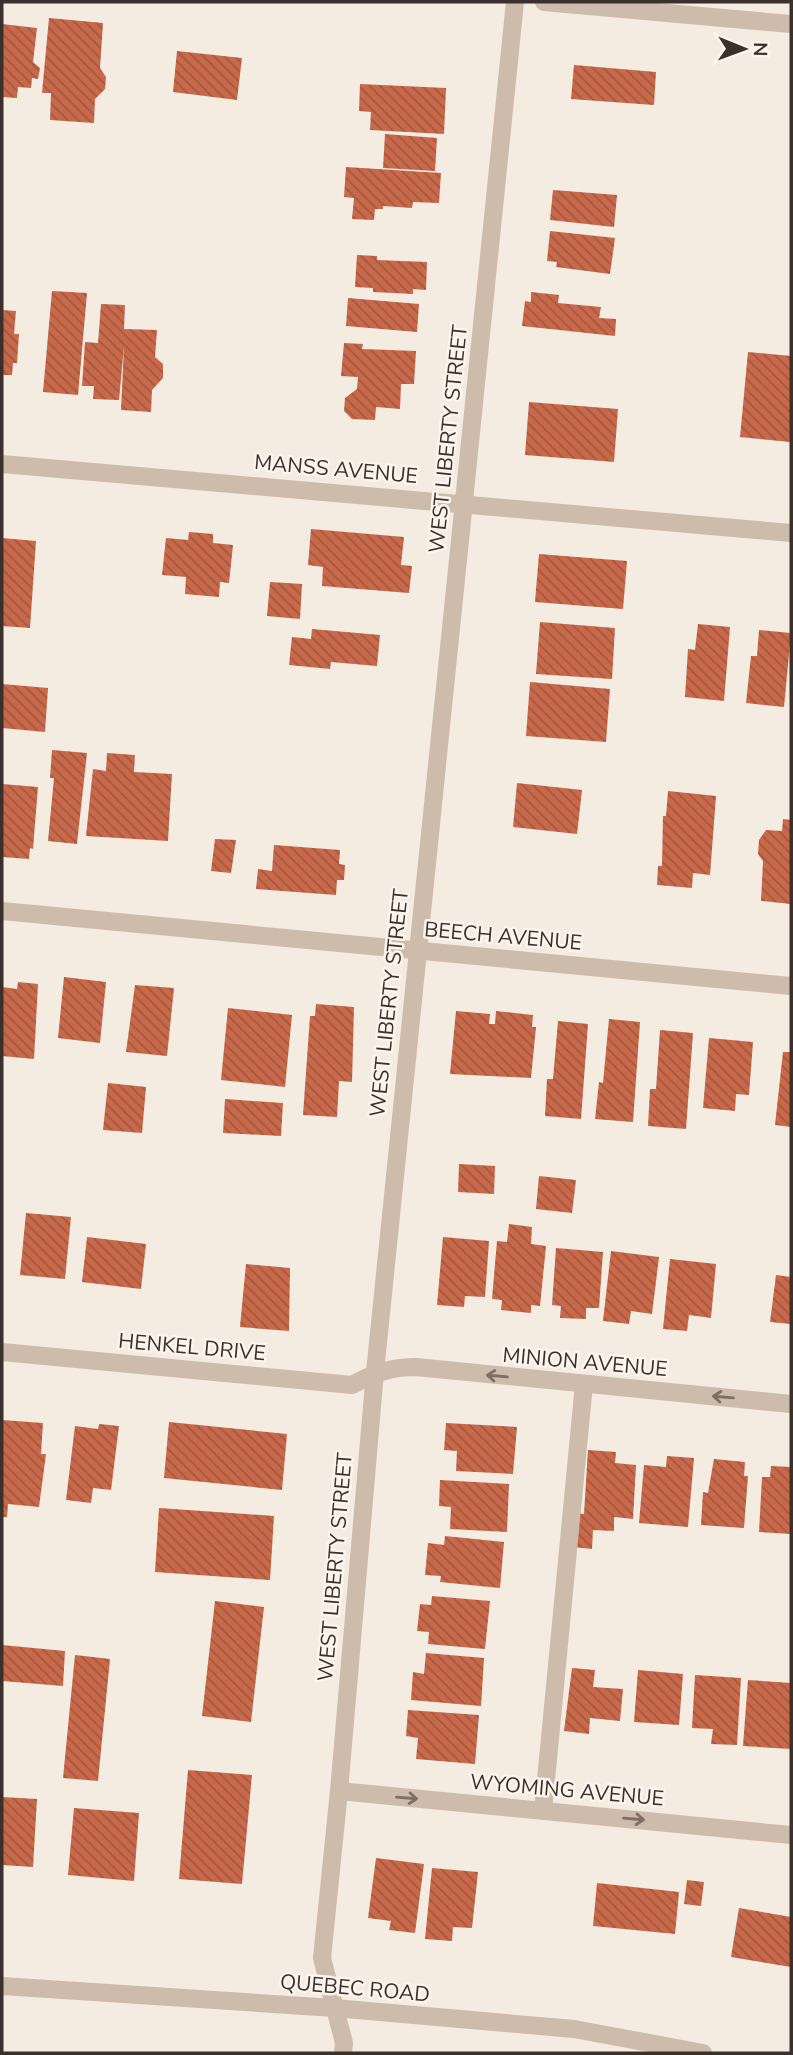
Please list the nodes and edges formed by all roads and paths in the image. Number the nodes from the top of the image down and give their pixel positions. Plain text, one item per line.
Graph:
1 (515, 2) edge
2 (544, 2) edge
3 (791, 24) edge
4 (2, 464) edge
5 (464, 502) junction
6 (791, 533) edge
7 (2, 911) edge
8 (417, 951) junction
9 (791, 986) edge
10 (2, 1352) edge
11 (374, 1373) junction
12 (584, 1384) junction
13 (791, 1404) edge
14 (339, 1791) junction
15 (543, 1811) junction
16 (791, 1835) edge
17 (2, 1986) edge
18 (334, 2008) junction
19 (343, 2053) edge
20 (703, 2053) edge

1 - 5 street, WEST LIBERTY STREET
2 - 3 street
4 - 5 street, MANSS AVENUE
5 - 6 street, MANSS AVENUE
5 - 8 street, WEST LIBERTY STREET
7 - 8 street, BEECH AVENUE
8 - 9 street, BEECH AVENUE
8 - 11 street, WEST LIBERTY STREET
10 - 11 street, HENKEL DRIVE
12 -> 11 street, MINION AVENUE
11 - 14 street, WEST LIBERTY STREET
13 -> 12 street, MINION AVENUE
12 - 15 street
14 -> 15 street, WYOMING AVENUE
14 - 18 street, WEST LIBERTY STREET
15 -> 16 street, WYOMING AVENUE
17 - 18 street, QUEBEC ROAD
18 - 19 street, WEST LIBERTY STREET
18 - 20 street, QUEBEC ROAD

